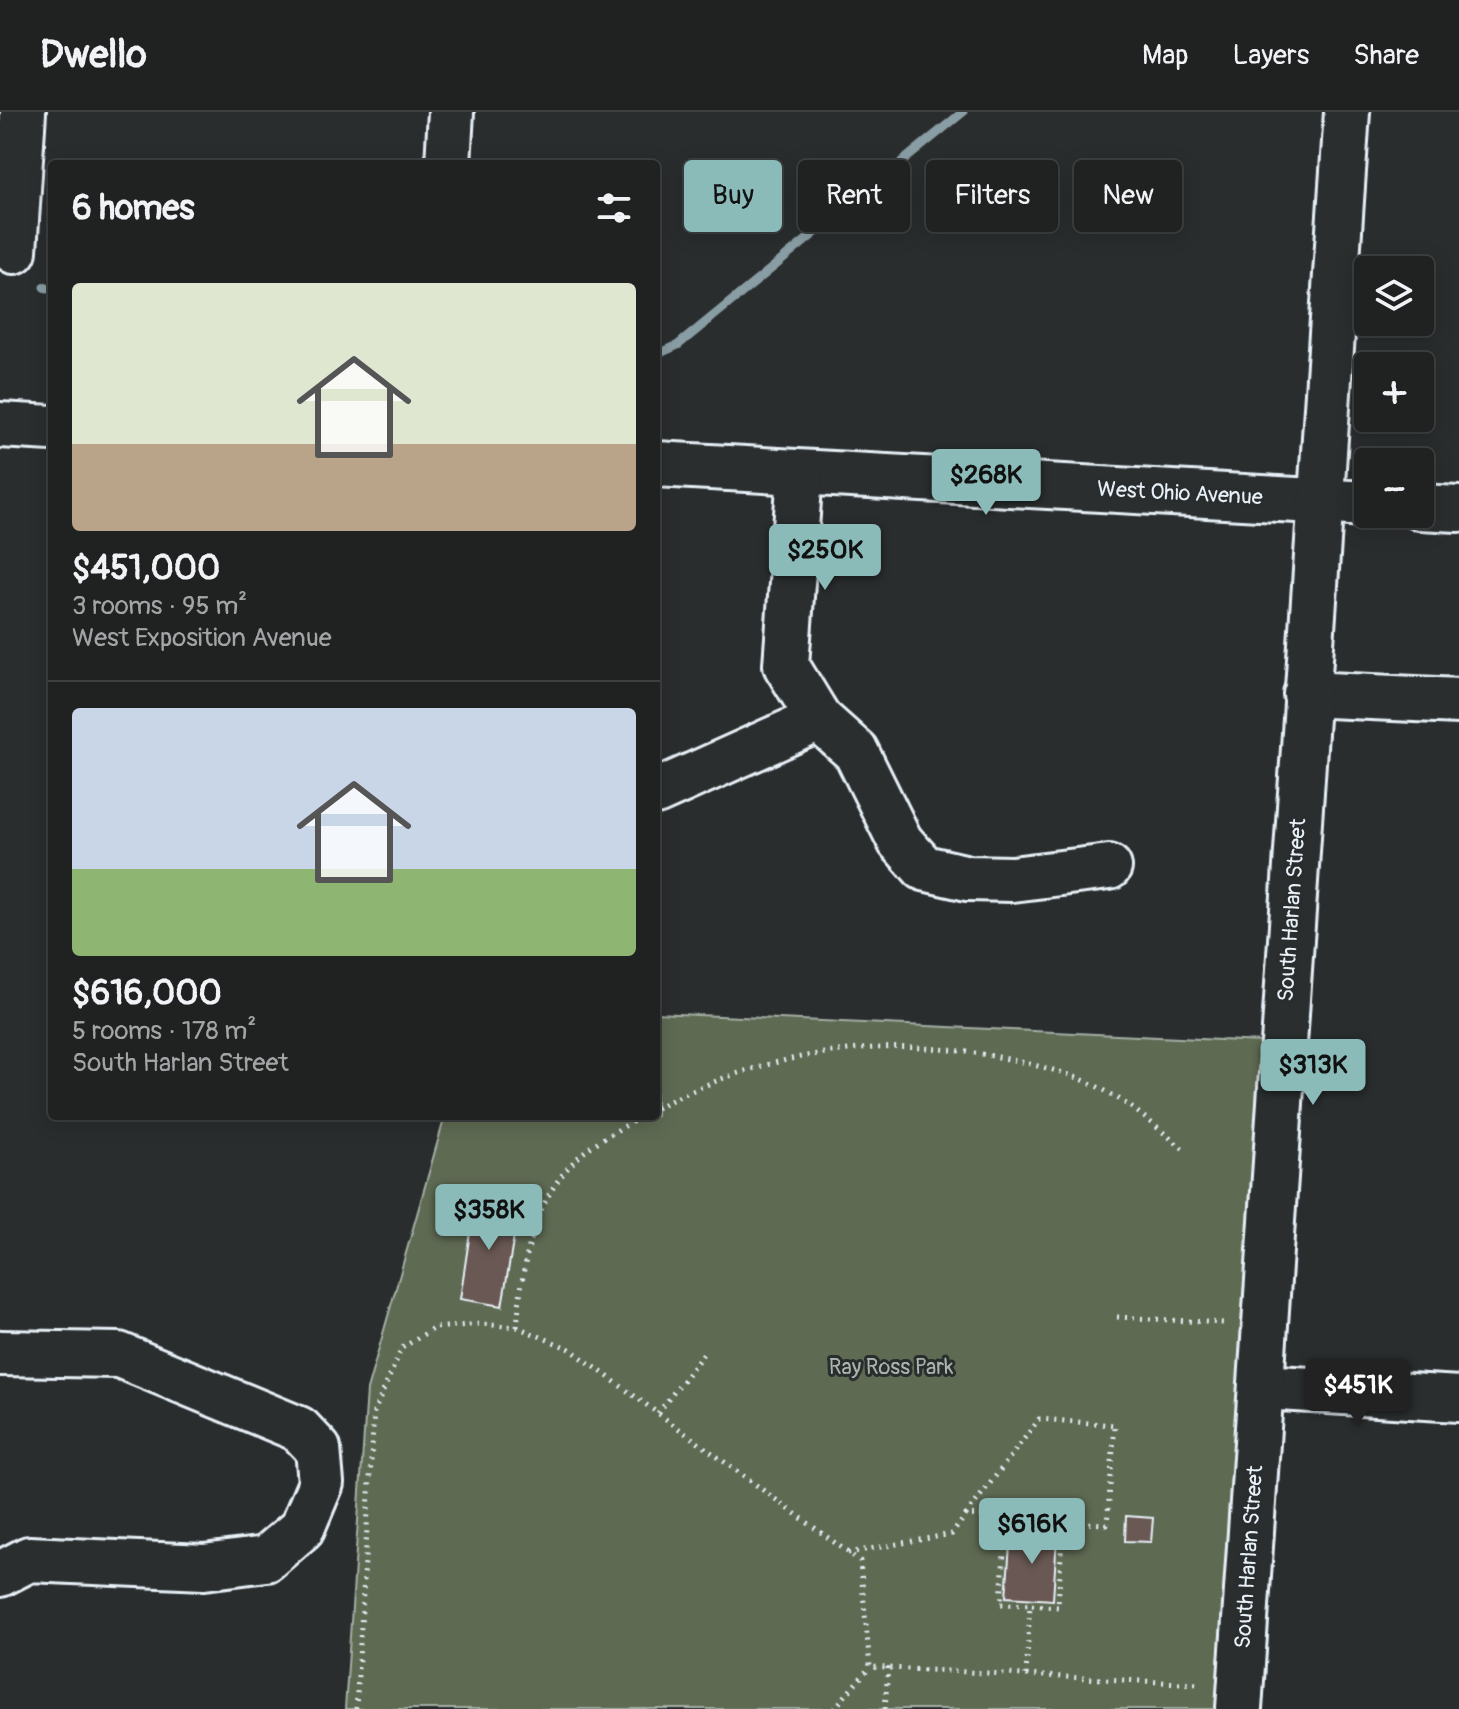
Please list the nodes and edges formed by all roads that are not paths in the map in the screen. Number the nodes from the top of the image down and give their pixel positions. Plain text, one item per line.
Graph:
1 (23, 112) edge
2 (451, 112) edge
3 (1347, 112) edge
4 (448, 160) edge
5 (14, 251) dead end
6 (0, 425) edge
7 (48, 428) edge
8 (660, 464) edge
9 (800, 473) junction
10 (1319, 501) junction
11 (1354, 503) edge
12 (1434, 508) edge
13 (1459, 509) edge
14 (1306, 694) junction
15 (1459, 701) edge
16 (819, 719) junction
17 (660, 790) edge
18 (1109, 867) dead end
19 (0, 1353) edge
20 (1261, 1387) junction
21 (1459, 1399) edge
22 (0, 1574) edge
23 (1239, 1709) edge

1 - 5 street
2 - 4 street
3 - 10 street, South Harlan Street
6 - 7 street
8 - 9 street, West Ohio Avenue
9 - 10 street, West Ohio Avenue
9 - 16 street
10 - 11 street, West Ohio Avenue
10 - 14 street, South Harlan Street
12 - 13 street
14 - 15 street
14 - 20 street, South Harlan Street
16 - 17 street
16 - 18 street
19 - 22 street
20 - 21 street
20 - 23 street, South Harlan Street

